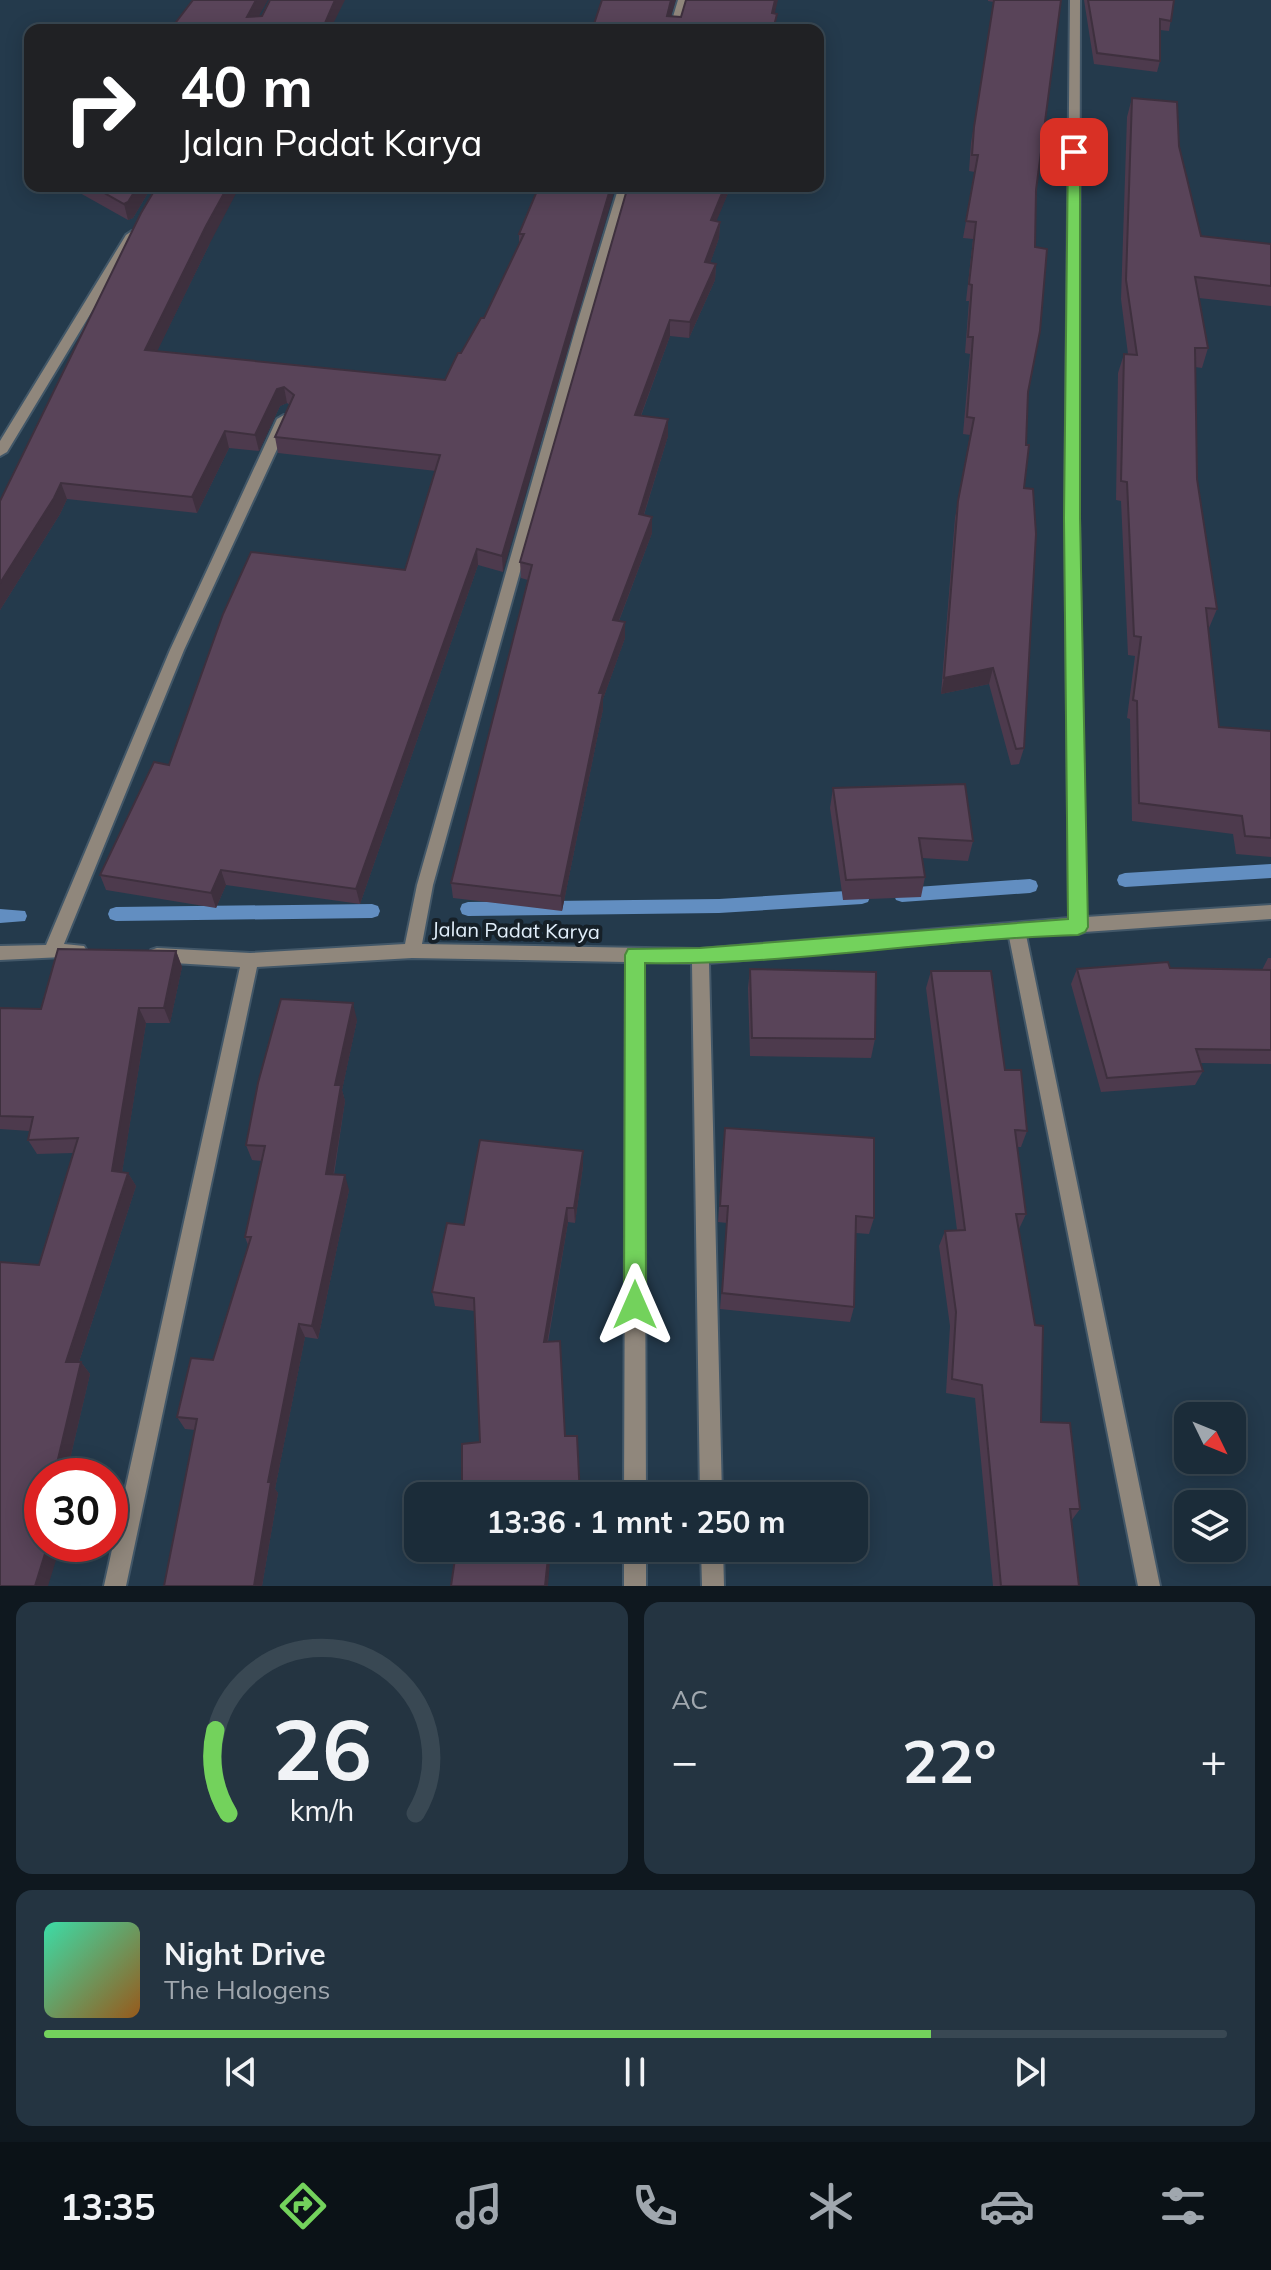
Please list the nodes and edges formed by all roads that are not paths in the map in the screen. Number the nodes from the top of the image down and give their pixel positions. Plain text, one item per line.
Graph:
1 (683, 0) edge
2 (1075, 0) edge
3 (676, 24) edge
4 (623, 192) edge
5 (138, 226) edge
6 (288, 410) edge
7 (0, 452) edge
8 (1271, 912) edge
9 (1078, 927) junction
10 (1016, 929) junction
11 (53, 949) junction
12 (412, 951) junction
13 (98, 952) edge
14 (0, 953) edge
15 (144, 954) edge
16 (635, 955) junction
17 (700, 956) junction
18 (250, 960) junction
19 (635, 1482) edge
20 (711, 1482) edge
21 (635, 1562) edge
22 (712, 1562) edge
23 (115, 1586) edge
24 (635, 1586) edge
25 (713, 1586) edge
26 (1149, 1586) edge

1 - 3 street
2 - 9 street
4 - 12 street
5 - 7 street
6 - 11 street
8 - 9 street, Jalan Padat Karya
9 - 10 street, Jalan Padat Karya
10 - 17 street, Jalan Padat Karya
10 - 26 street
11 - 13 street
11 - 14 street
12 - 16 street, Jalan Padat Karya
12 - 18 street, Jalan Padat Karya
15 - 18 street, Jalan Padat Karya
16 - 17 street, Jalan Padat Karya
16 - 19 street
17 - 20 street
18 - 23 street
21 - 24 street
22 - 25 street

